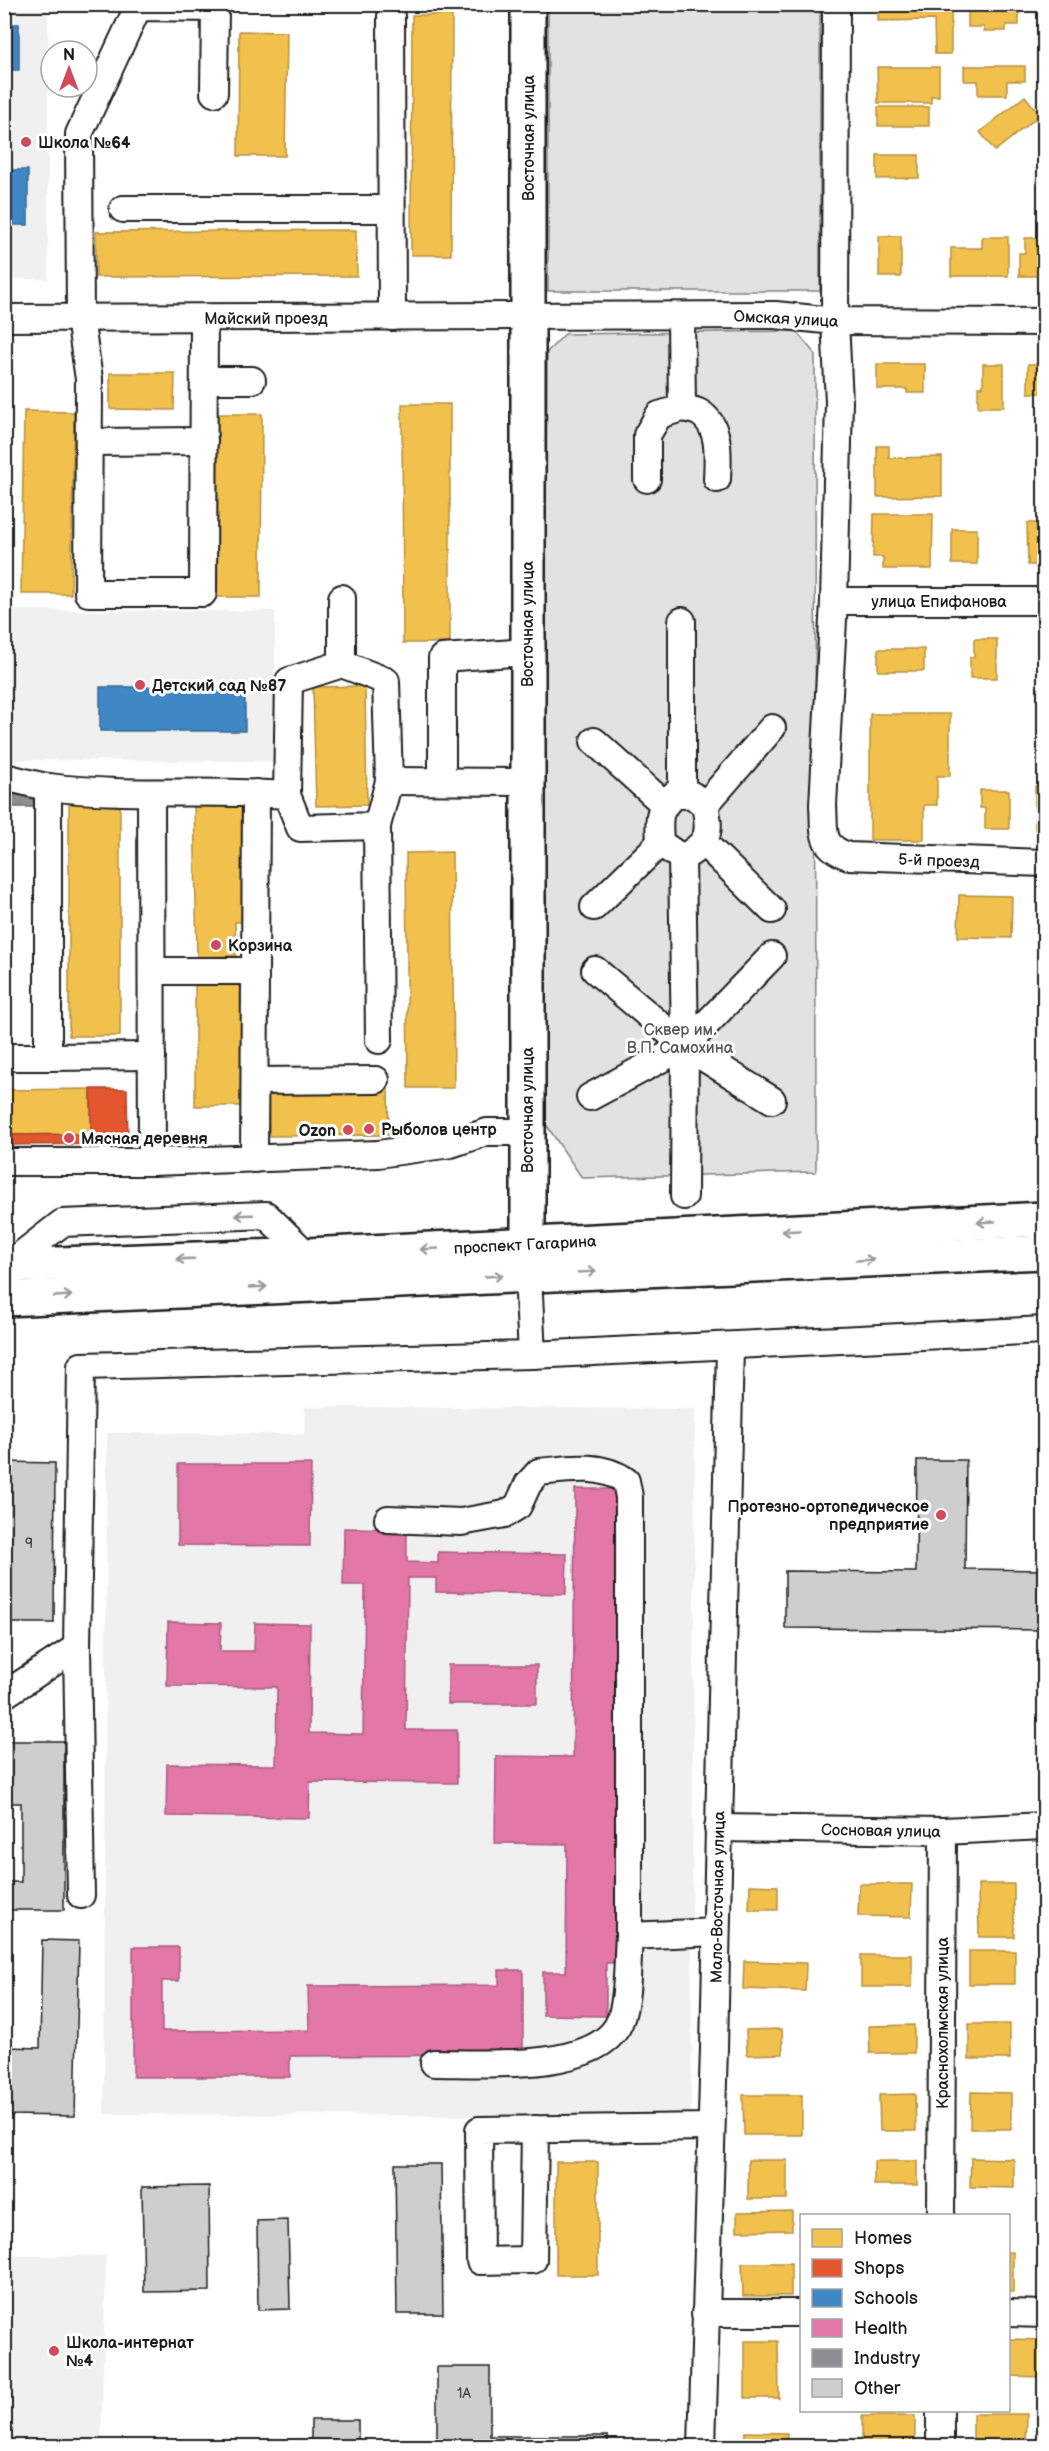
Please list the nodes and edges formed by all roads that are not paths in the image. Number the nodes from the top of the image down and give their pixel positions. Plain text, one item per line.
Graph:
1 (528, 4) edge
2 (836, 4) edge
3 (138, 6) edge
4 (215, 6) edge
5 (391, 16) dead end
6 (214, 93) dead end
7 (123, 209) dead end
8 (391, 209) junction
9 (528, 316) junction
10 (392, 317) junction
11 (4, 318) edge
12 (80, 318) junction
13 (204, 318) junction
14 (835, 321) junction
15 (681, 322) dead end
16 (1044, 322) edge
17 (204, 380) junction
18 (252, 380) dead end
19 (682, 408) junction
20 (204, 441) junction
21 (89, 442) junction
22 (647, 479) dead end
23 (717, 479) dead end
24 (342, 598) dead end
25 (834, 601) junction
26 (1044, 601) edge
27 (682, 621) dead end
28 (527, 652) junction
29 (342, 664) junction
30 (772, 728) dead end
31 (594, 741) dead end
32 (4, 777) edge
33 (389, 781) junction
34 (442, 781) junction
35 (527, 782) junction
36 (48, 787) junction
37 (151, 793) junction
38 (256, 793) junction
39 (287, 795) junction
40 (673, 799) junction
41 (705, 805) junction
42 (377, 826) junction
43 (660, 843) junction
44 (704, 843) junction
45 (682, 858) junction
46 (1044, 863) edge
47 (594, 907) dead end
48 (772, 910) dead end
49 (772, 956) dead end
50 (595, 970) dead end
51 (152, 971) junction
52 (255, 972) junction
53 (380, 1040) dead end
54 (685, 1046) junction
55 (152, 1056) junction
56 (4, 1057) edge
57 (48, 1057) junction
58 (376, 1080) dead end
59 (255, 1081) junction
60 (590, 1097) dead end
61 (772, 1100) dead end
62 (527, 1132) junction
63 (254, 1159) junction
64 (4, 1162) edge
65 (152, 1162) junction
66 (684, 1196) dead end
67 (1044, 1219) edge
68 (1044, 1252) edge
69 (527, 1259) junction
70 (6, 1266) edge
71 (4, 1299) edge
72 (1044, 1330) edge
73 (730, 1347) junction
74 (532, 1355) junction
75 (388, 1519) dead end
76 (77, 1647) junction
77 (4, 1695) edge
78 (1044, 1826) edge
79 (718, 1828) junction
80 (943, 1831) junction
81 (81, 1895) dead end
82 (716, 1932) junction
83 (629, 1936) junction
84 (434, 2064) dead end
85 (711, 2127) junction
86 (535, 2129) junction
87 (941, 2214) edge
88 (705, 2313) junction
89 (800, 2313) edge
90 (1010, 2313) edge
91 (1044, 2314) edge
92 (940, 2412) edge
93 (702, 2446) edge
94 (940, 2446) edge

1 - 9 main road, Восточная улица
2 - 14 street
3 - 4 street
3 - 12 street
4 - 6 street
5 - 8 street
7 - 8 street
8 - 10 street
9 - 10 street, Майский проезд
9 - 14 street, Омская улица
9 - 28 main road, Восточная улица
10 - 13 street, Майский проезд
11 - 12 street, Майский проезд
12 - 13 street, Майский проезд
12 - 21 street
13 - 17 street
14 - 16 street, Омская улица
14 - 25 street
15 - 19 street
17 - 18 street
17 - 20 street
19 - 22 street
19 - 23 street
20 - 21 street
20 - 21 street
24 - 29 street
25 - 26 street, улица Епифанова
25 - 46 street, 5-й проезд
27 - 40 street
28 - 34 street
28 - 35 main road, Восточная улица
29 - 33 street
29 - 39 street
30 - 41 street
31 - 40 street
32 - 36 street
33 - 34 street
33 - 42 street
34 - 35 street
35 - 62 main road, Восточная улица
36 - 37 street
36 - 57 street
37 - 38 street
37 - 51 street
38 - 39 street
38 - 52 street
39 - 42 street
40 - 41 street
40 - 43 street
41 - 44 street
42 - 53 street
43 - 45 street
43 - 47 street
44 - 45 street
44 - 48 street
45 - 54 street
49 - 54 street
50 - 54 street
51 - 52 street
51 - 55 street
52 - 59 street
54 - 60 street
54 - 61 street
54 - 66 street
55 - 57 street
55 - 65 street
56 - 57 street
58 - 59 street
59 - 63 street
62 - 63 street
62 - 69 main road, Восточная улица
63 - 65 street
64 - 65 street
67 -> 69 main road, проспект Гагарина
69 -> 68 main road, проспект Гагарина
69 -> 70 main road, проспект Гагарина
71 -> 69 main road, проспект Гагарина
69 - 74 street
72 - 73 street
73 - 74 street
73 - 79 street, Мало-Восточная улица
74 - 76 street
75 - 83 street
76 - 77 street
76 - 81 street
78 - 80 street, Сосновая улица
79 - 80 street, Сосновая улица
79 - 82 street, Мало-Восточная улица
80 - 87 street, Краснохолмская улица
82 - 83 street
82 - 85 street, Мало-Восточная улица
83 - 84 street
85 - 86 street
85 - 88 street, Мало-Восточная улица
86 - 86 street
88 - 89 street
88 - 93 street, Мало-Восточная улица
90 - 91 street
92 - 94 street

